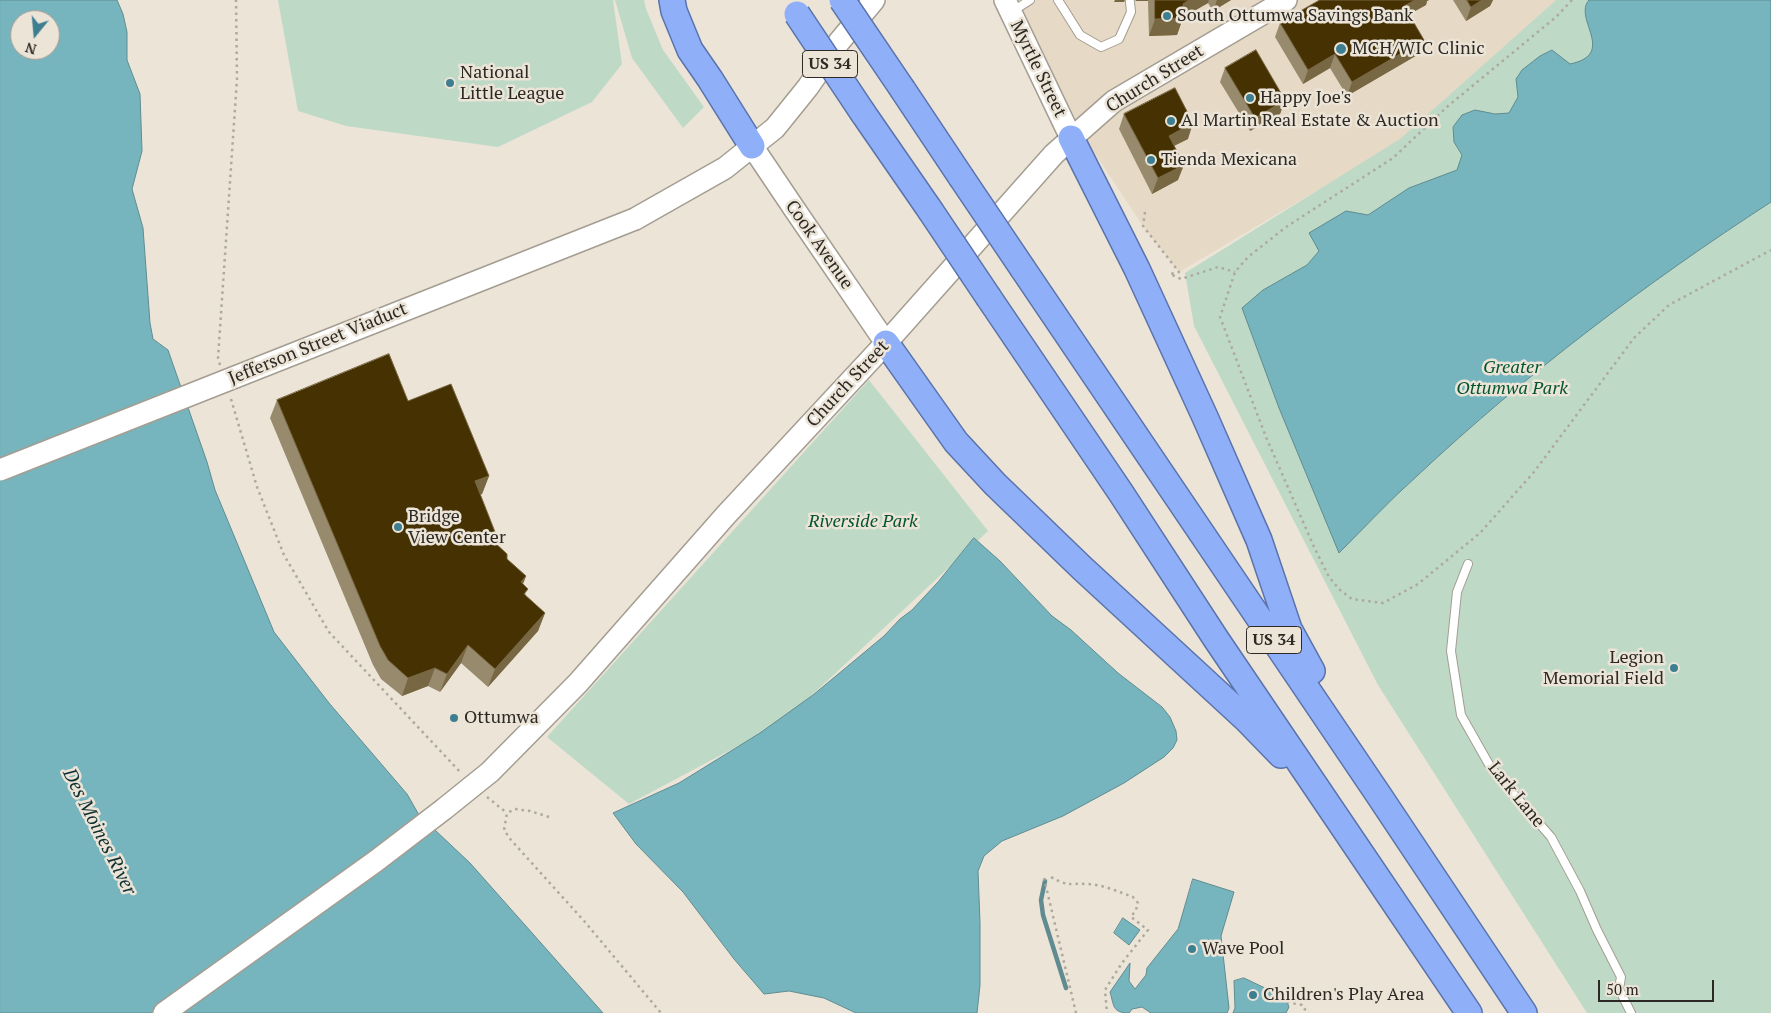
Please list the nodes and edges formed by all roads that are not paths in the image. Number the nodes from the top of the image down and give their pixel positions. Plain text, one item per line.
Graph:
1 (672, 0) edge
2 (842, 0) edge
3 (874, 0) edge
4 (1030, 0) edge
5 (1058, 0) edge
6 (1286, 0) edge
7 (1130, 2) dead end
8 (1008, 6) edge
9 (792, 7) edge
10 (1071, 138) junction
11 (752, 146) junction
12 (886, 343) junction
13 (0, 470) edge
14 (1468, 564) dead end
15 (1378, 794) junction
16 (1333, 810) junction
17 (164, 1013) edge
18 (1469, 1013) edge
19 (1524, 1013) edge
20 (1631, 1013) edge

1 - 11 highway
2 - 15 highway, US 34, bridge
3 - 11 main road, Jefferson Street Viaduct
4 - 8 lane
5 - 7 lane
6 - 10 main road, Church Street
8 - 10 main road, Myrtle Street
9 - 16 highway, US 34, bridge
10 - 12 main road, Church Street
10 - 15 highway
11 - 12 main road, Cook Avenue
11 - 13 main road, Jefferson Street Viaduct, bridge
12 - 16 highway
12 - 17 main road, Church Street
14 - 20 lane, Lark Lane
15 - 19 highway, US 34
16 - 18 highway, US 34

